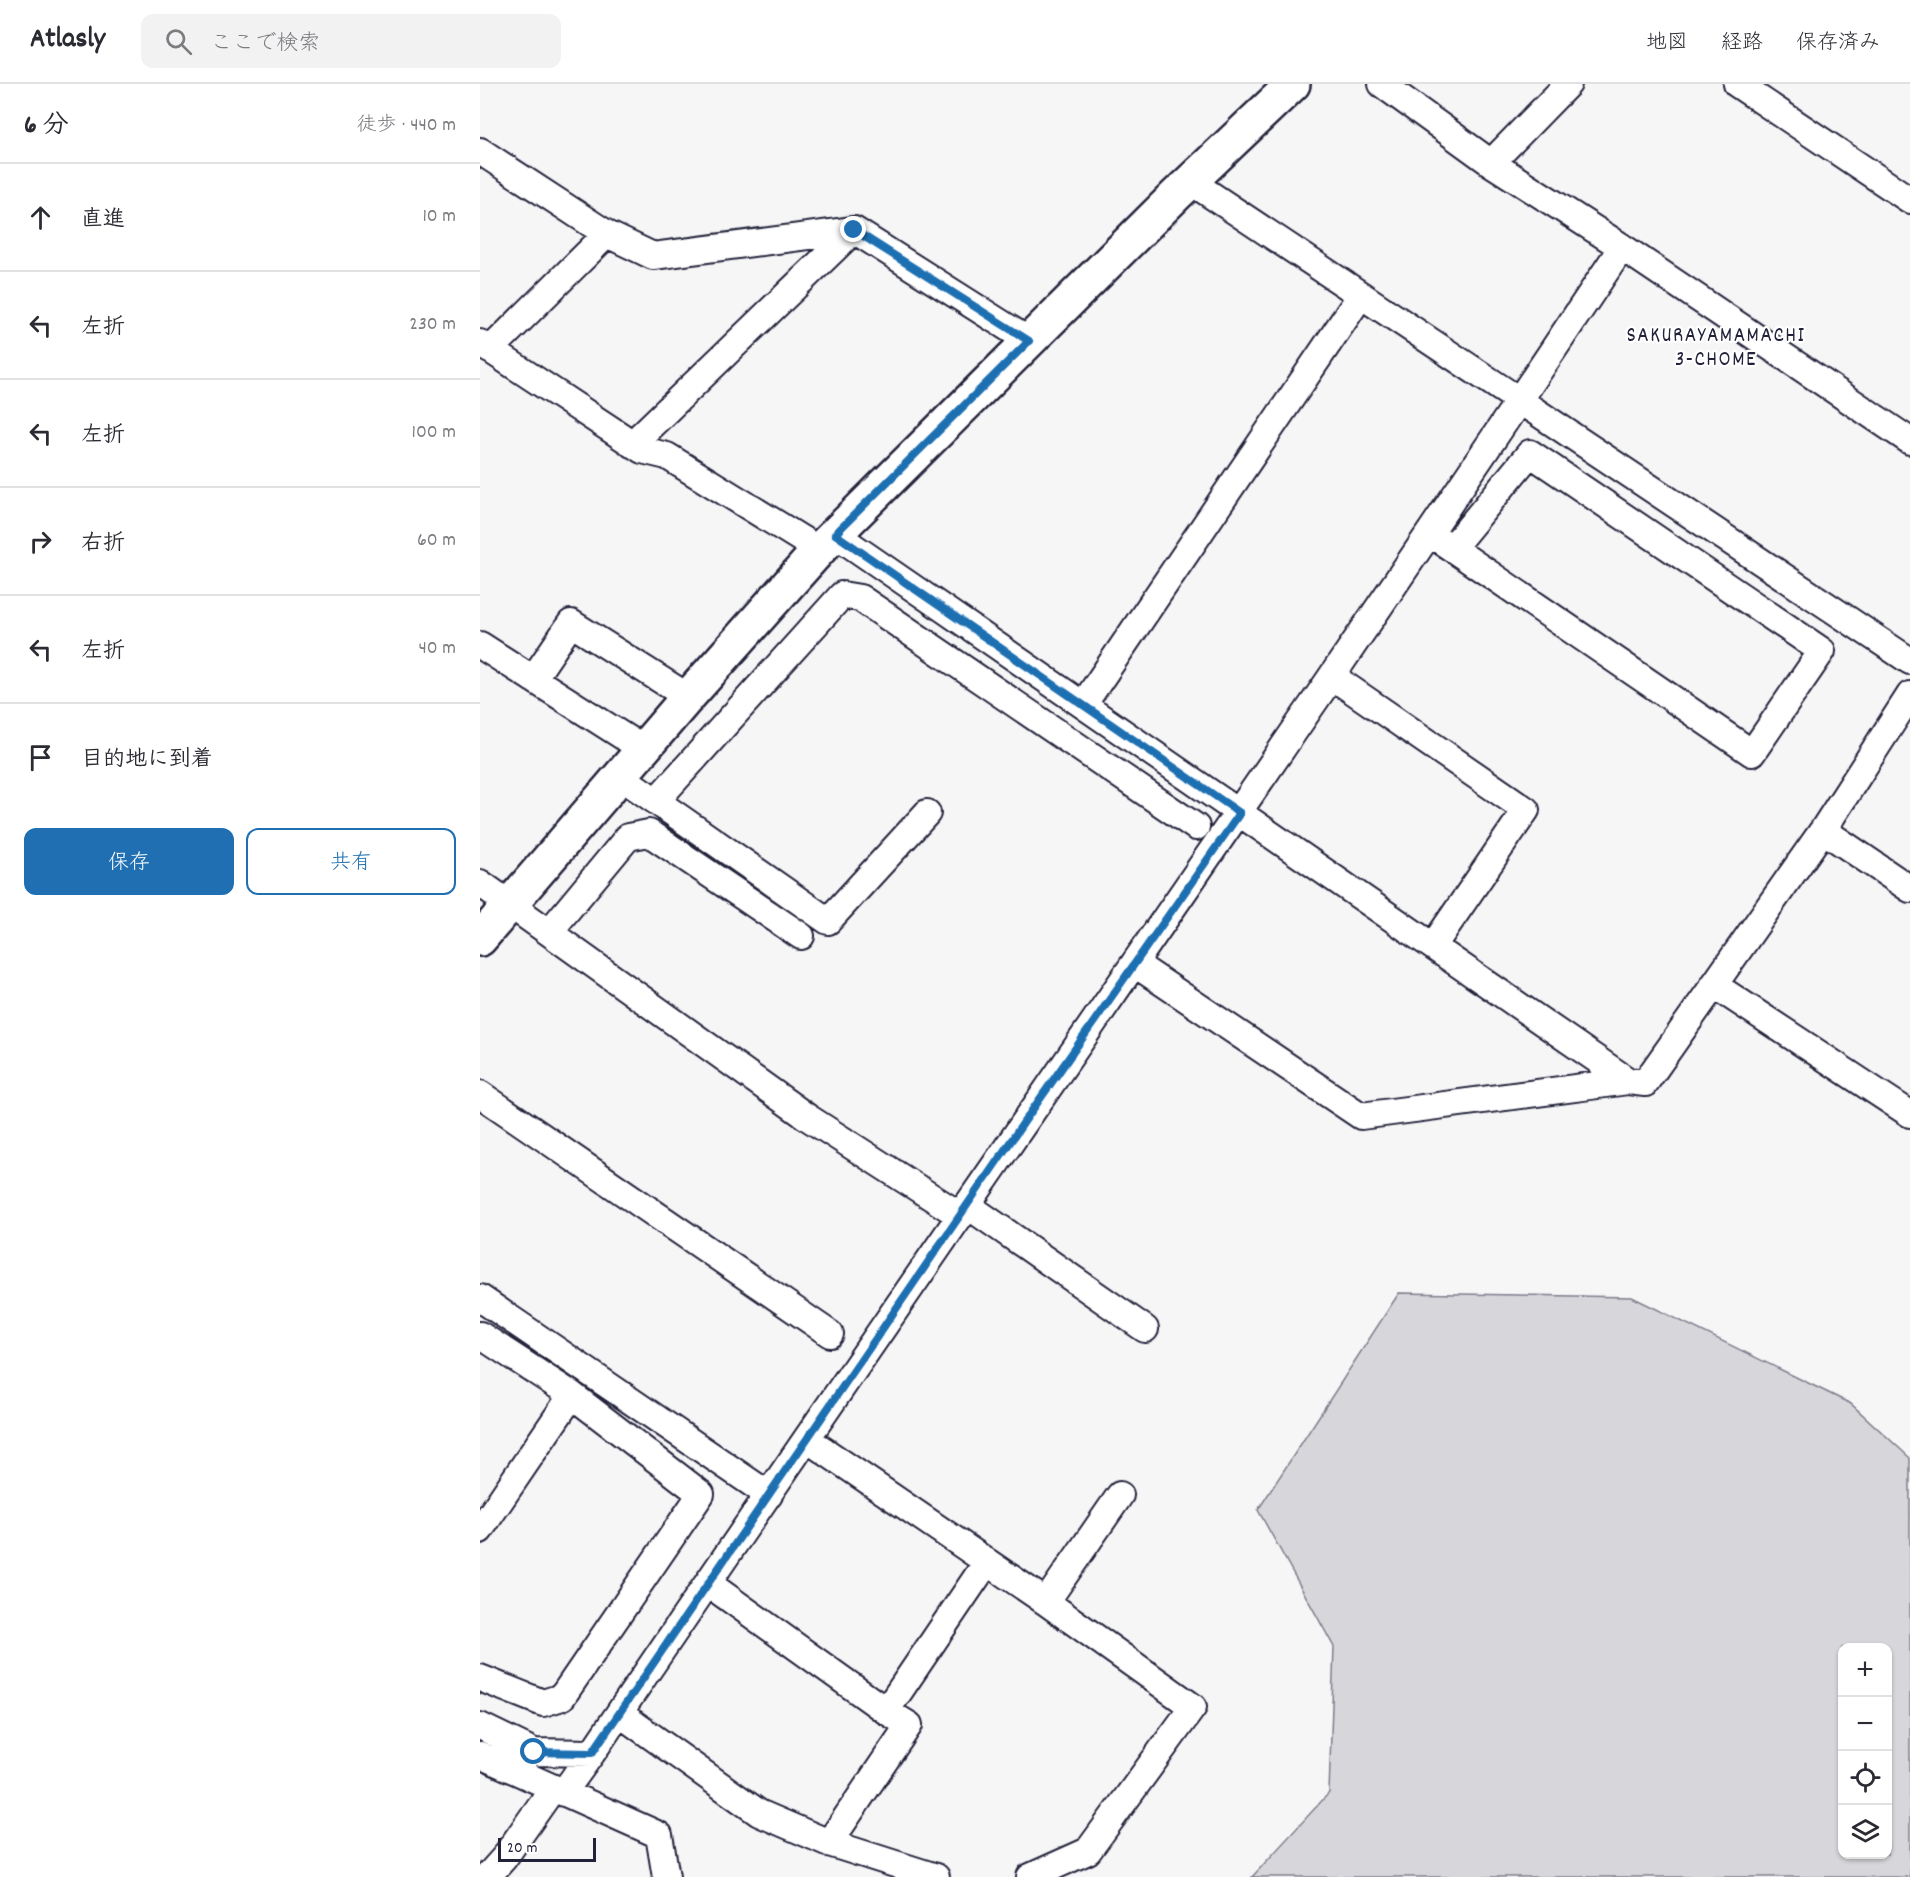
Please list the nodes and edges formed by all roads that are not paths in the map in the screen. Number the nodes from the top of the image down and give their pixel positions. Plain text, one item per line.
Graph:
1 (1293, 84) edge
2 (1382, 84) edge
3 (1568, 84) edge
4 (1737, 84) edge
5 (480, 151) edge
6 (1491, 163) junction
7 (1191, 181) junction
8 (1910, 200) edge
9 (854, 230) junction
10 (608, 234) junction
11 (1622, 247) junction
12 (1361, 295) junction
13 (1029, 341) junction
14 (485, 346) edge
15 (1520, 401) junction
16 (1910, 441) edge
17 (632, 444) junction
18 (1431, 534) junction
19 (827, 542) junction
20 (1452, 548) junction
21 (480, 645) edge
22 (1910, 662) edge
23 (1333, 677) junction
24 (533, 679) junction
25 (1910, 695) edge
26 (688, 697) junction
27 (1083, 705) junction
28 (643, 749) junction
29 (620, 776) junction
30 (656, 801) junction
31 (927, 813) dead end
32 (1240, 813) junction
33 (1196, 827) dead end
34 (1823, 830) junction
35 (480, 883) edge
36 (1910, 889) edge
37 (511, 903) junction
38 (550, 932) junction
39 (801, 936) dead end
40 (480, 939) edge
41 (1432, 946) junction
42 (1135, 964) junction
43 (1714, 985) junction
44 (1628, 1081) junction
45 (480, 1094) edge
46 (1910, 1114) edge
47 (964, 1210) junction
48 (480, 1298) edge
49 (1145, 1329) dead end
50 (830, 1334) dead end
51 (480, 1335) edge
52 (572, 1395) junction
53 (807, 1439) junction
54 (769, 1494) junction
55 (1120, 1496) dead end
56 (480, 1530) edge
57 (987, 1562) junction
58 (709, 1584) junction
59 (1046, 1602) junction
60 (480, 1678) edge
61 (886, 1711) junction
62 (619, 1713) junction
63 (480, 1726) edge
64 (592, 1753) junction
65 (480, 1755) edge
66 (558, 1791) junction
67 (829, 1843) junction
68 (487, 1877) edge
69 (666, 1877) edge
70 (936, 1877) edge
71 (1030, 1877) edge

1 - 7 street
2 - 6 street
3 - 6 street
4 - 8 street
5 - 10 street
6 - 11 street
7 - 12 street
7 - 13 street
9 - 10 street
9 - 13 street
9 - 17 street
10 - 14 street
11 - 15 street
11 - 16 street
12 - 15 street
12 - 27 street
13 - 19 street
14 - 17 street
15 - 18 street
15 - 22 street
17 - 19 street
18 - 20 street
18 - 23 street
19 - 26 street
19 - 27 street
20 - 20 street
21 - 24 street
23 - 32 street
23 - 41 street
24 - 26 street
24 - 28 street
25 - 34 street
26 - 28 street
27 - 32 street
28 - 29 street
29 - 30 street
29 - 37 street
30 - 31 street
30 - 33 street
32 - 41 street
32 - 42 street
34 - 36 street
34 - 43 street
35 - 37 street
37 - 38 street
37 - 40 street
38 - 39 street
38 - 47 street
41 - 44 street
42 - 44 street
42 - 47 street
43 - 44 street
43 - 46 street
45 - 50 street
47 - 49 street
47 - 53 street
48 - 54 street
51 - 52 street
52 - 56 street
52 - 60 street
53 - 54 street
53 - 57 street
54 - 58 street
55 - 59 street
57 - 59 street
57 - 61 street
58 - 61 street
58 - 62 street
59 - 71 street
61 - 67 street
62 - 64 street
62 - 67 street
63 - 64 street
64 - 66 street
65 - 66 street
66 - 68 street
66 - 69 street
67 - 70 street

